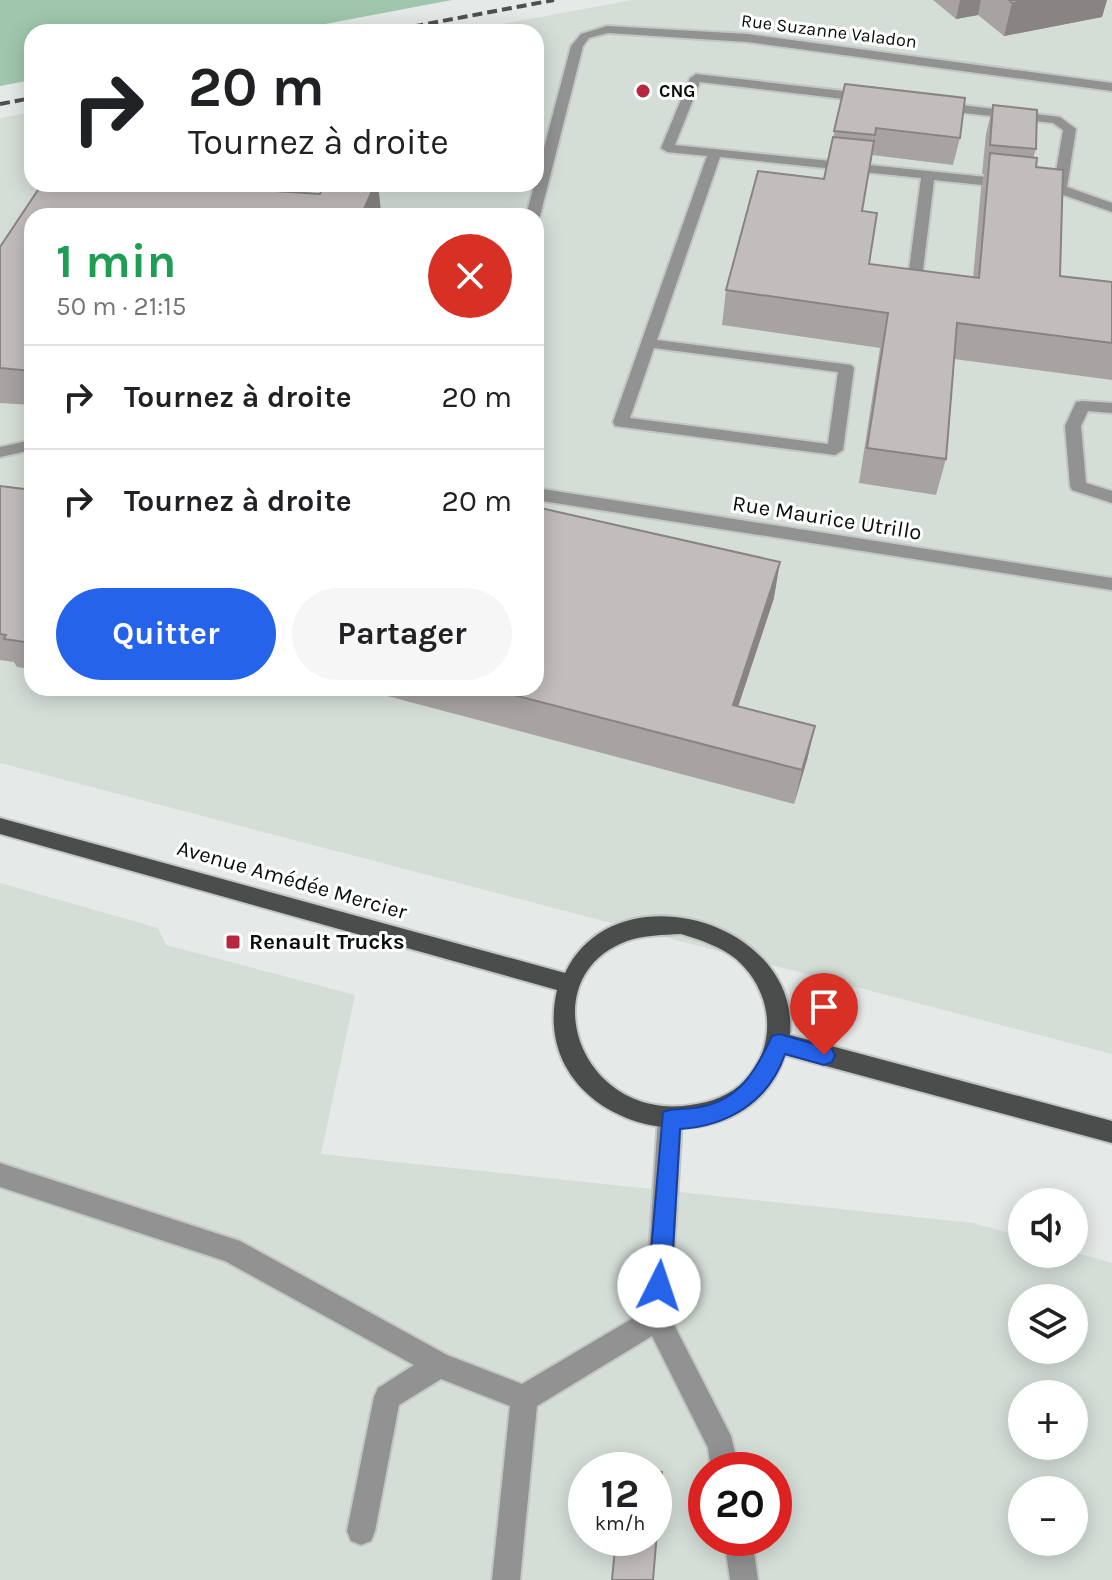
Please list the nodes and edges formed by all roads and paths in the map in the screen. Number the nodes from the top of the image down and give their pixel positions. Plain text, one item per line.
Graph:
1 (1112, 87) edge
2 (884, 100) edge
3 (915, 104) edge
4 (715, 153) junction
5 (544, 174) edge
6 (928, 175) junction
7 (1060, 189) junction
8 (1112, 208) edge
9 (916, 270) edge
10 (649, 343) junction
11 (1112, 408) edge
12 (24, 447) edge
13 (0, 452) edge
14 (544, 495) edge
15 (1112, 497) edge
16 (1112, 584) edge
17 (0, 826) edge
18 (569, 984) junction
19 (779, 1043) junction
20 (670, 1119) junction
21 (1112, 1132) edge
22 (0, 1175) edge
23 (657, 1318) junction
24 (439, 1365) junction
25 (524, 1398) junction
26 (722, 1452) edge
27 (361, 1531) dead end
28 (741, 1556) edge
29 (506, 1580) edge
30 (744, 1580) edge

1 - 5 street, Rue Suzanne Valadon
2 - 4 street
3 - 7 street
4 - 6 street
4 - 10 street
6 - 7 street
6 - 9 street
7 - 8 street
10 - 10 street
11 - 15 street
12 - 13 street
14 - 16 street, Rue Maurice Utrillo
17 - 18 main road, Avenue Amédée Mercier
18 - 19 main road
18 - 20 main road
19 - 20 main road
19 - 21 main road
20 - 23 street
22 - 24 street
23 - 25 street
23 - 26 street
24 - 25 street
24 - 27 street
25 - 29 street
28 - 30 street

